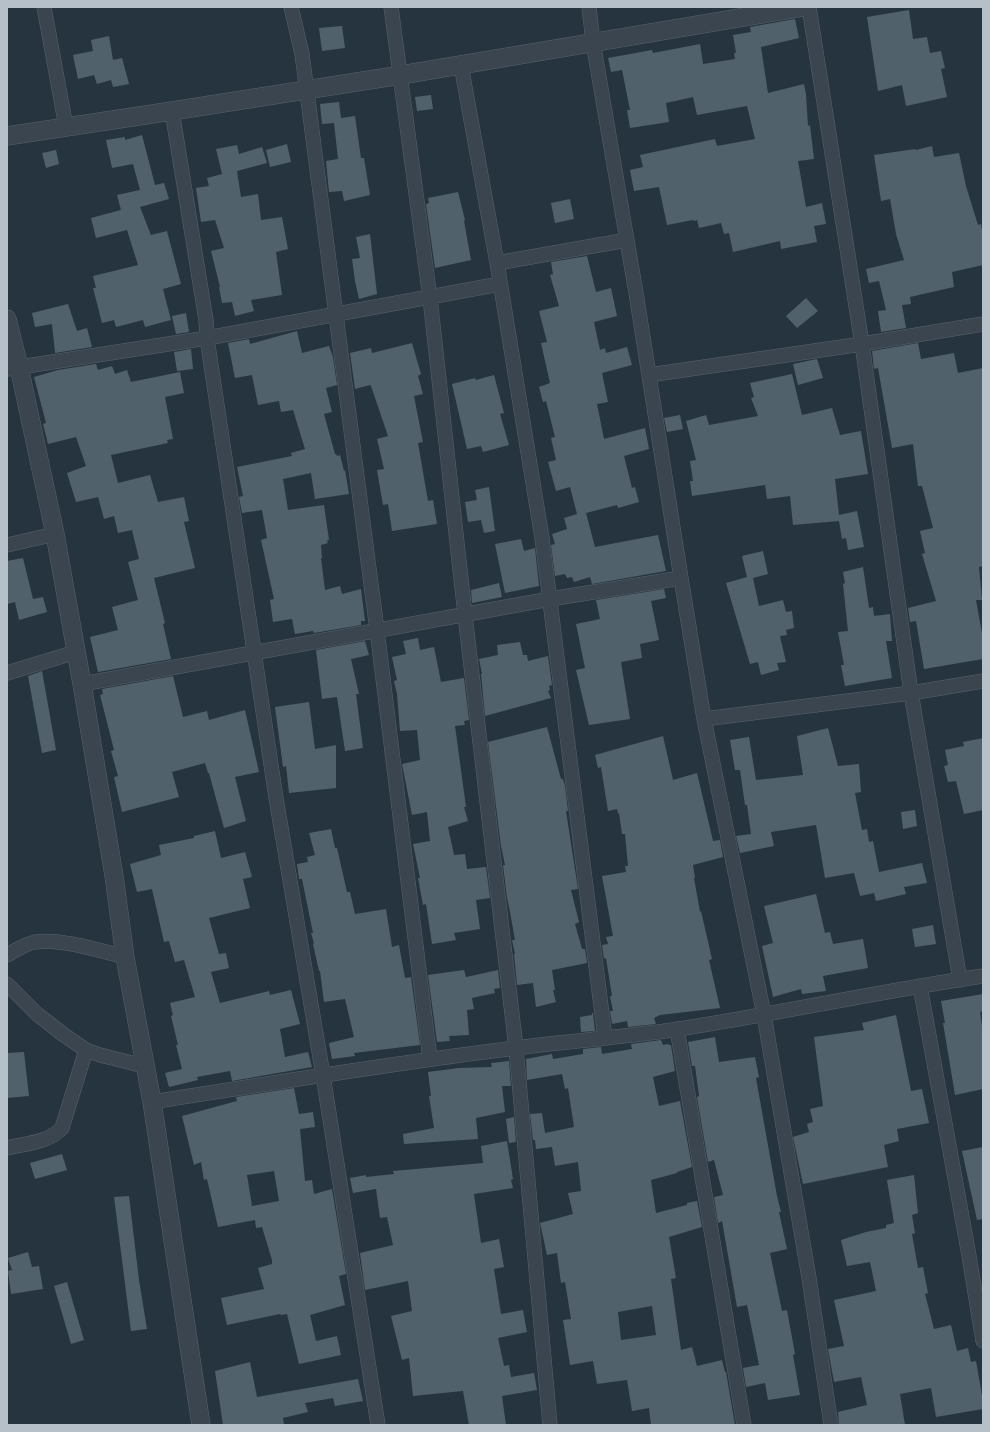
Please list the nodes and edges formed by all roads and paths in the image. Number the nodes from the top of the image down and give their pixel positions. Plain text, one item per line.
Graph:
1 (44, 7) edge
2 (290, 7) edge
3 (392, 7) edge
4 (589, 7) edge
5 (802, 7) edge
6 (593, 42) junction
7 (461, 65) junction
8 (401, 75) junction
9 (306, 90) junction
10 (172, 111) junction
11 (66, 126) junction
12 (7, 136) edge
13 (627, 240) junction
14 (497, 263) junction
15 (500, 284) junction
16 (430, 298) junction
17 (336, 315) junction
18 (7, 320) edge
19 (983, 324) edge
20 (207, 338) junction
21 (862, 344) junction
22 (13, 368) edge
23 (649, 375) junction
24 (55, 534) junction
25 (7, 545) edge
26 (681, 578) junction
27 (550, 599) junction
28 (465, 614) junction
29 (377, 630) junction
30 (76, 652) junction
31 (253, 652) junction
32 (7, 673) edge
33 (983, 680) edge
34 (82, 684) junction
35 (911, 693) junction
36 (704, 719) junction
37 (7, 955) edge
38 (125, 957) junction
39 (983, 976) edge
40 (960, 980) junction
41 (7, 984) edge
42 (920, 986) junction
43 (764, 1015) junction
44 (677, 1029) junction
45 (606, 1038) junction
46 (516, 1048) junction
47 (86, 1050) junction
48 (430, 1059) junction
49 (144, 1066) junction
50 (322, 1075) junction
51 (152, 1102) junction
52 (7, 1148) edge
53 (983, 1341) edge
54 (201, 1425) edge
55 (378, 1425) edge
56 (550, 1425) edge
57 (744, 1425) edge
58 (831, 1425) edge

1 - 11 street
2 - 9 street
3 - 8 street
4 - 6 street
5 - 6 street
5 - 21 street
6 - 7 street
6 - 13 street
7 - 8 street
7 - 14 street
8 - 9 street
8 - 16 street
9 - 10 street
9 - 17 street
10 - 11 street
10 - 20 street
11 - 12 street
13 - 14 street
13 - 23 street
14 - 15 street
15 - 16 street
15 - 27 street
16 - 17 street
16 - 28 street
17 - 20 street
17 - 29 street
18 - 22 street
19 - 21 street
20 - 22 street
20 - 31 street
21 - 23 street
21 - 35 street
22 - 24 street
23 - 26 street
24 - 25 street
24 - 30 street
26 - 27 street
26 - 36 street
27 - 28 street
27 - 45 street
28 - 29 street
28 - 46 street
29 - 31 street
29 - 48 street
30 - 32 street
30 - 34 street
31 - 34 street
31 - 50 street
33 - 35 street
34 - 38 street
35 - 36 street
35 - 40 street
36 - 43 street
37 - 38 street
38 - 49 street
39 - 40 street
40 - 42 street
41 - 47 street
42 - 43 street
42 - 53 street
43 - 44 street
43 - 58 street
44 - 45 street
44 - 57 street
45 - 46 street
46 - 48 street
46 - 56 street
47 - 49 street
47 - 52 street
48 - 50 street
49 - 51 street
50 - 51 street
50 - 55 street
51 - 54 street

